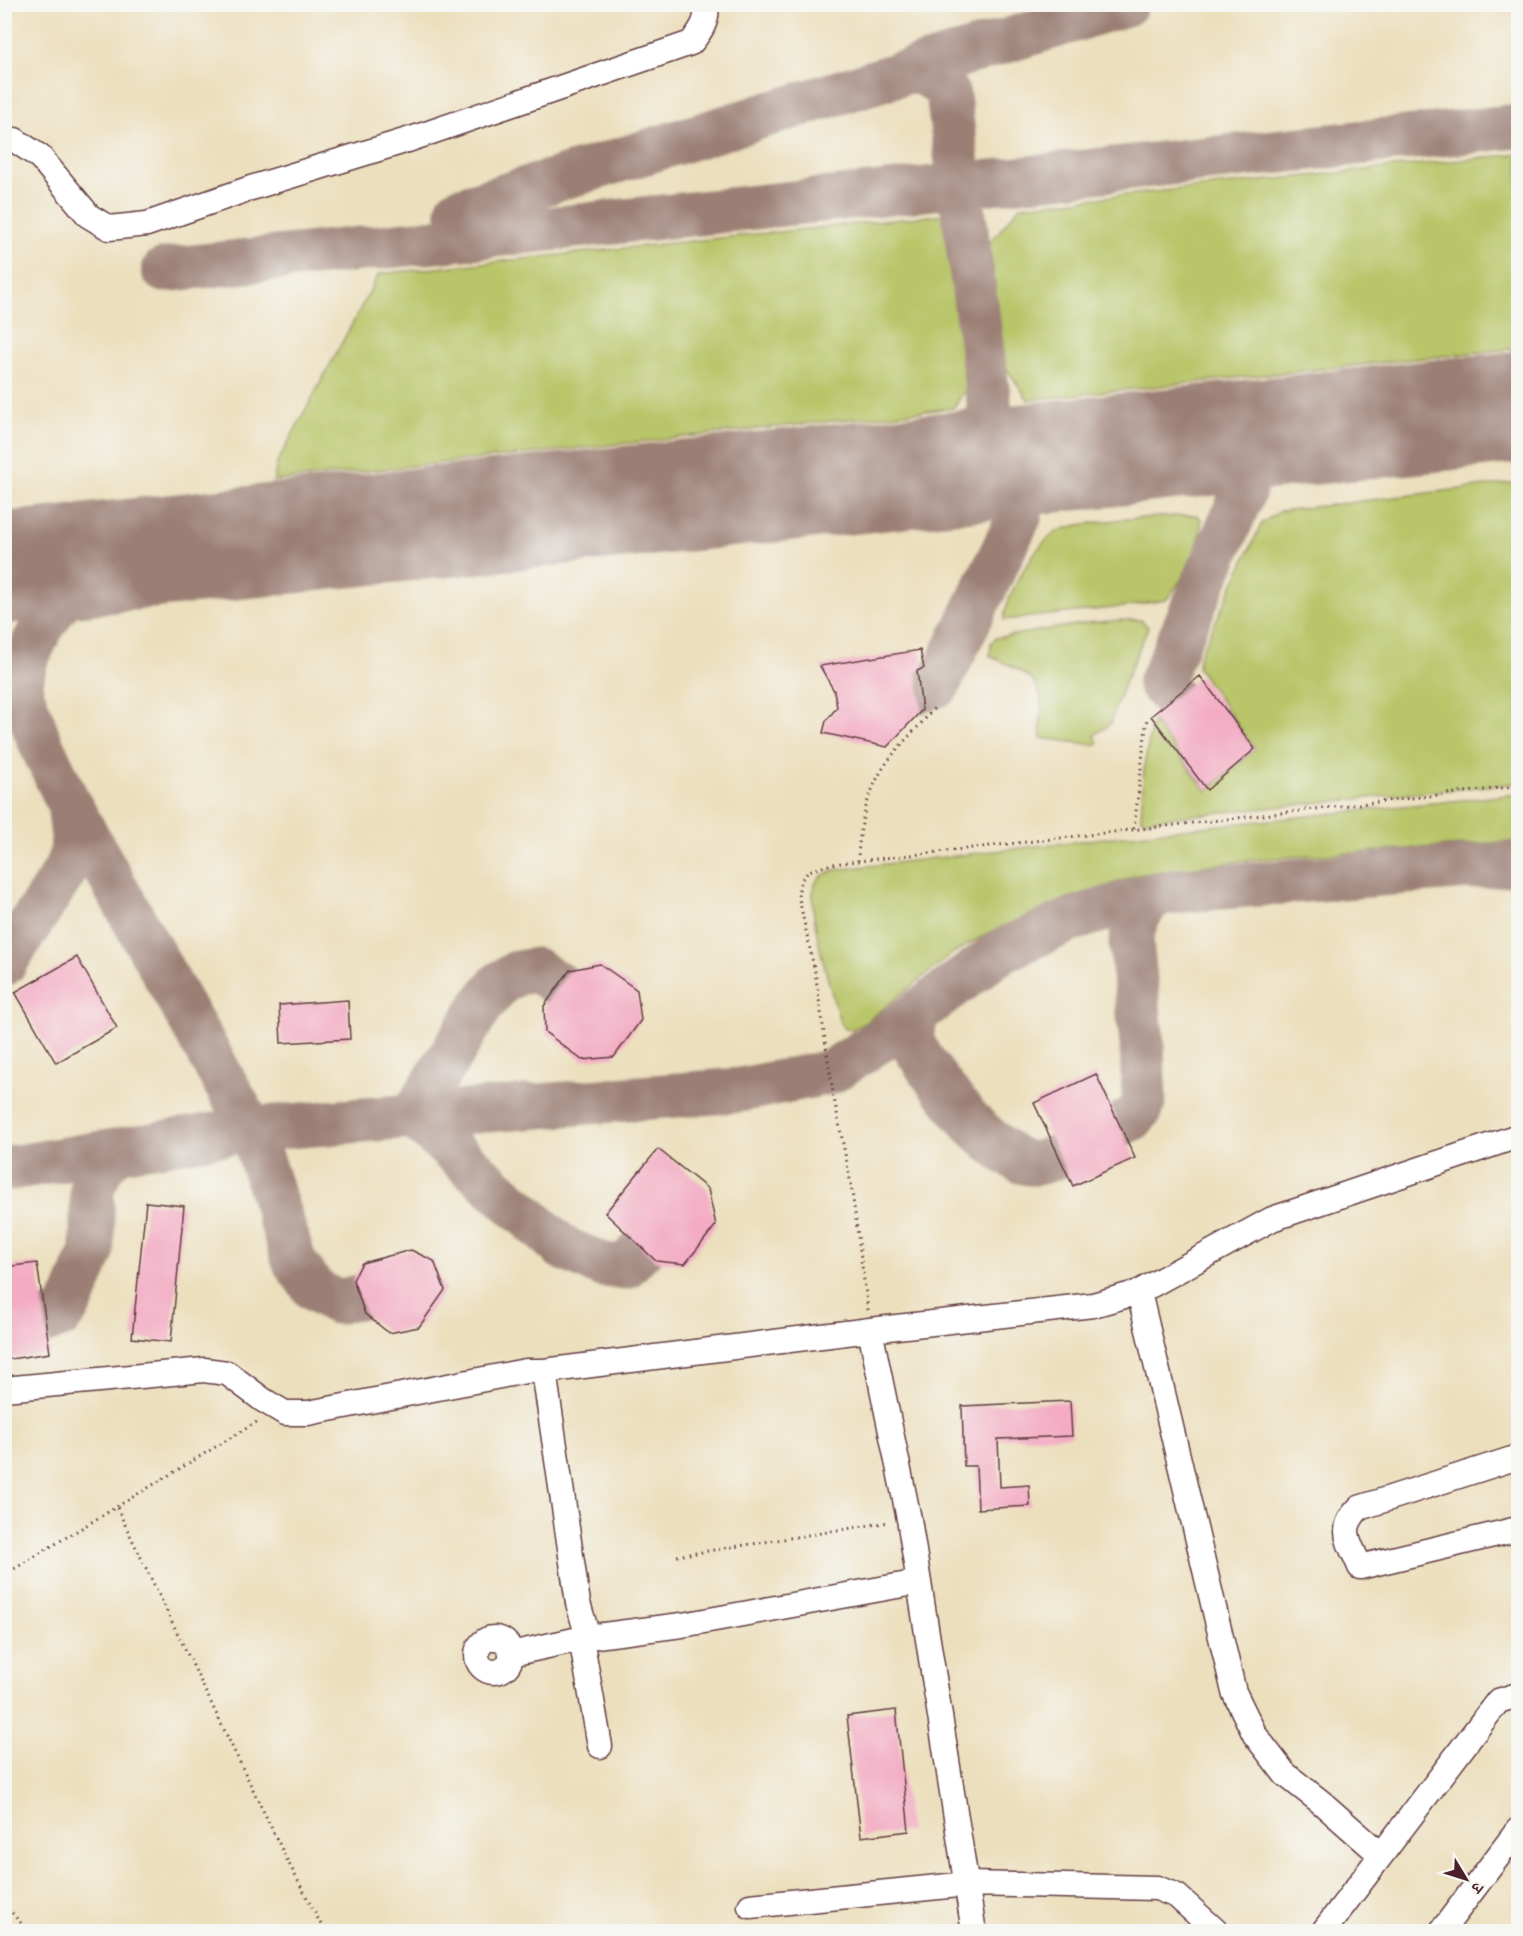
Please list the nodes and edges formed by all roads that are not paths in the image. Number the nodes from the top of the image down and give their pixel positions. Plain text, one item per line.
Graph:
1 (705, 4) edge
2 (4, 140) edge
3 (1518, 1136) edge
4 (1139, 1292) junction
5 (870, 1330) junction
6 (544, 1371) junction
7 (4, 1389) edge
8 (1518, 1457) edge
9 (1518, 1529) edge
10 (919, 1582) junction
11 (585, 1638) junction
12 (511, 1654) dead end
13 (1518, 1695) edge
14 (600, 1746) dead end
15 (1518, 1830) edge
16 (1381, 1855) junction
17 (968, 1884) junction
18 (750, 1906) dead end
19 (974, 1932) edge
20 (1217, 1932) edge
21 (1323, 1932) edge
22 (1441, 1932) edge

1 - 2 lane
3 - 4 lane
4 - 5 lane
4 - 16 lane
5 - 6 lane
5 - 10 lane
6 - 7 lane
6 - 11 lane
8 - 9 lane
10 - 11 lane
10 - 17 lane
11 - 12 lane
11 - 14 lane
13 - 16 lane
15 - 22 lane
16 - 21 lane
17 - 18 lane
17 - 19 lane
17 - 20 lane

